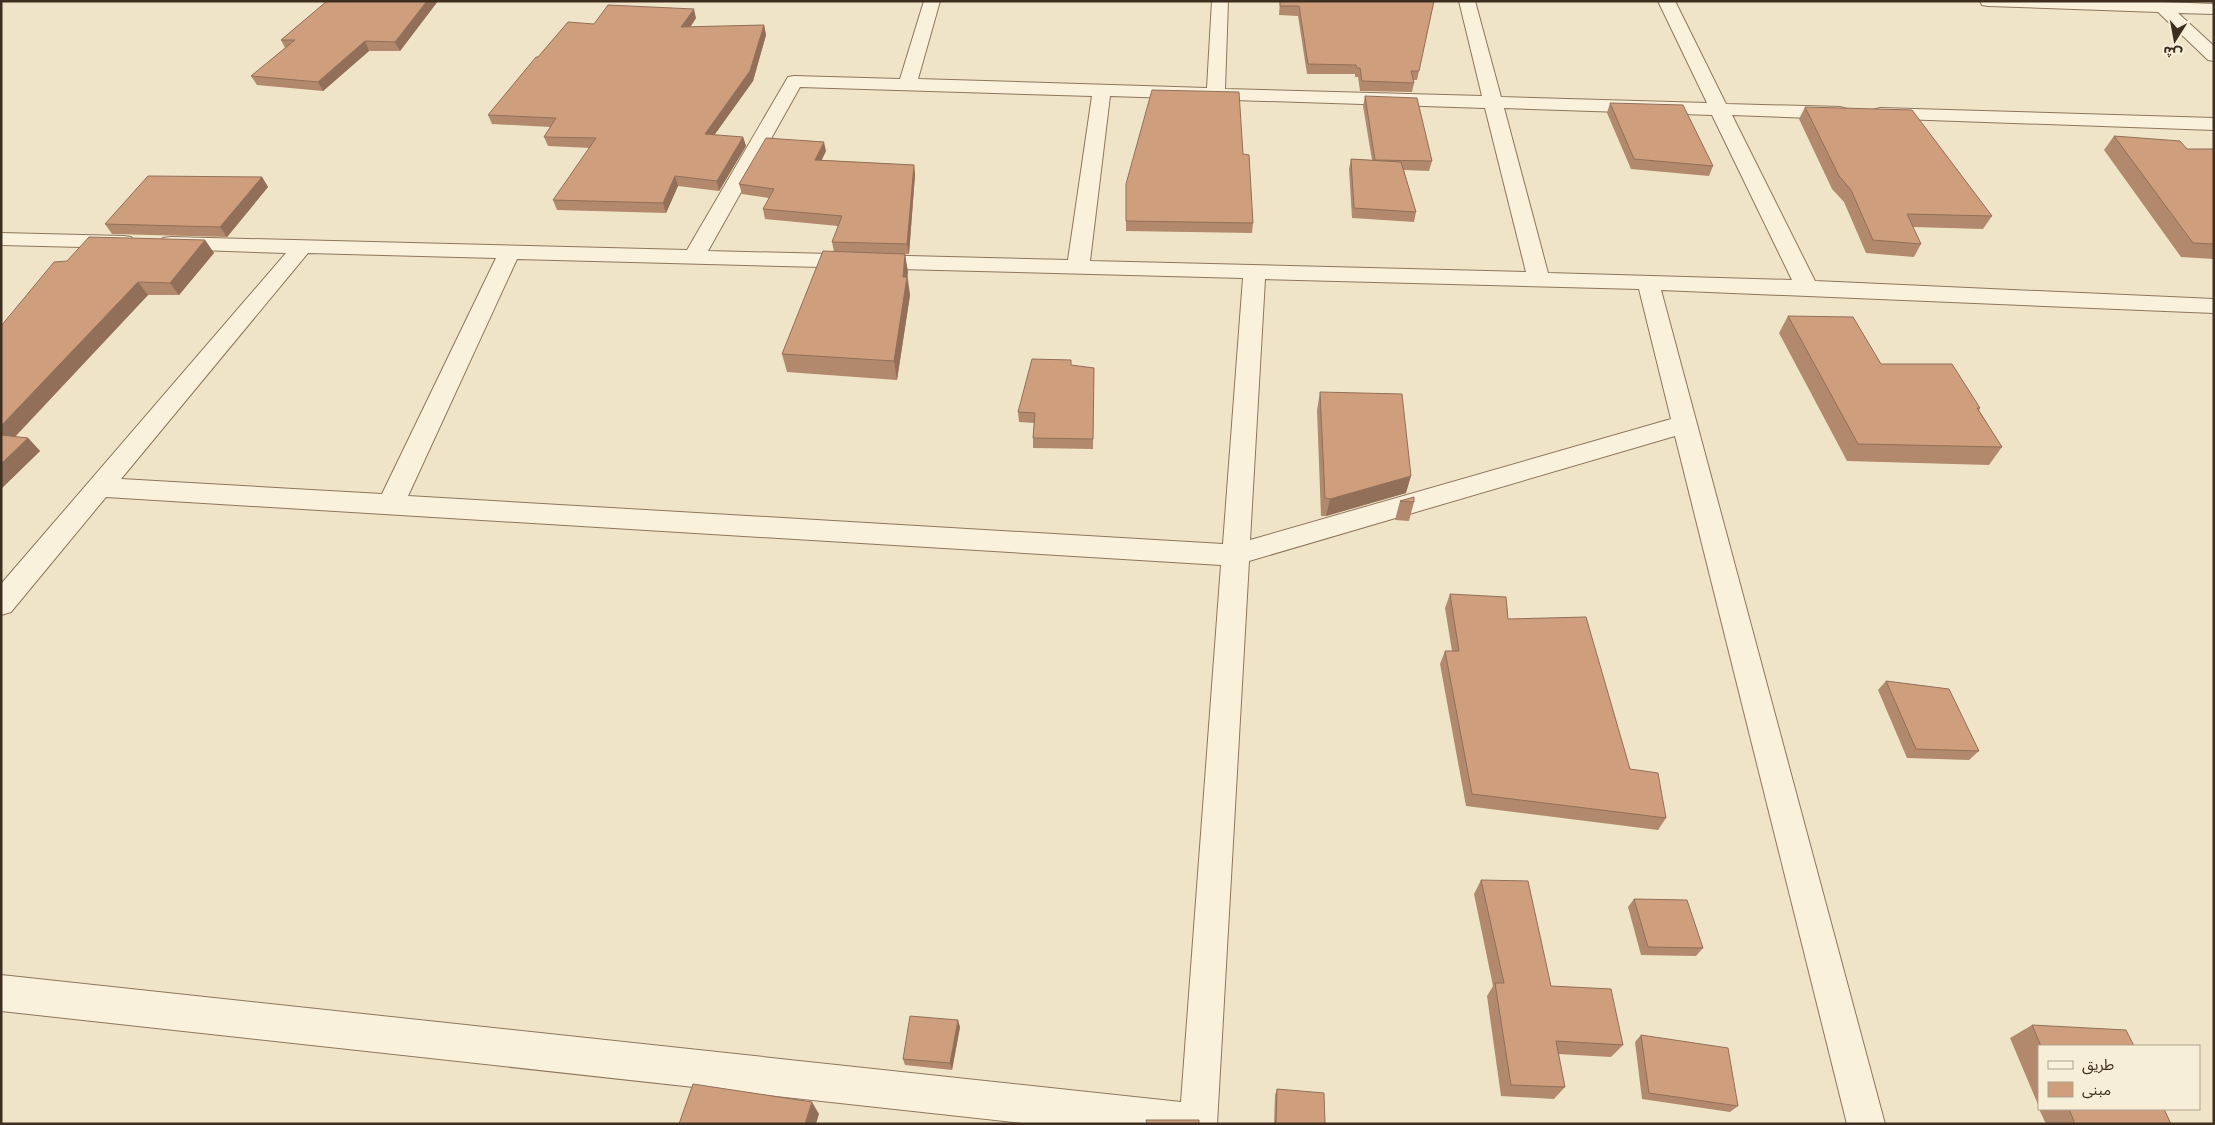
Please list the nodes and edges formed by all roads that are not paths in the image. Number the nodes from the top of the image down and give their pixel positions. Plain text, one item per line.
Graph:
1 (932, 1) edge
2 (1220, 1) edge
3 (1467, 1) edge
4 (1666, 1) edge
5 (1988, 1) edge
6 (2163, 8) junction
7 (2214, 10) edge
8 (2214, 56) edge
9 (908, 84) junction
10 (1102, 90) junction
11 (1216, 94) junction
12 (1493, 102) junction
13 (1719, 109) junction
14 (2214, 124) edge
15 (1, 238) edge
16 (302, 247) junction
17 (509, 252) junction
18 (694, 257) junction
19 (1078, 268) junction
20 (1254, 272) junction
21 (1539, 280) junction
22 (1648, 282) junction
23 (1807, 288) junction
24 (2214, 306) edge
25 (1685, 424) junction
26 (100, 487) junction
27 (391, 504) junction
28 (1235, 555) junction
29 (1, 604) edge
30 (1, 993) edge
31 (1198, 1123) edge
32 (1866, 1124) edge

1 - 9 street
2 - 11 street
3 - 12 street
4 - 13 street
5 - 6 street
6 - 7 street
6 - 8 street
9 - 10 street
9 - 18 street
10 - 11 street
10 - 19 street
11 - 12 street
12 - 13 street
12 - 21 street
13 - 14 street
13 - 23 street
15 - 16 street
16 - 17 street
16 - 26 street
17 - 18 street
17 - 27 street
18 - 19 street
19 - 20 street
20 - 21 street
20 - 28 street
21 - 22 street
22 - 23 street
22 - 25 street
23 - 24 street
25 - 28 street
25 - 32 street
26 - 27 street
26 - 29 street
27 - 28 street
28 - 31 street
30 - 31 street

